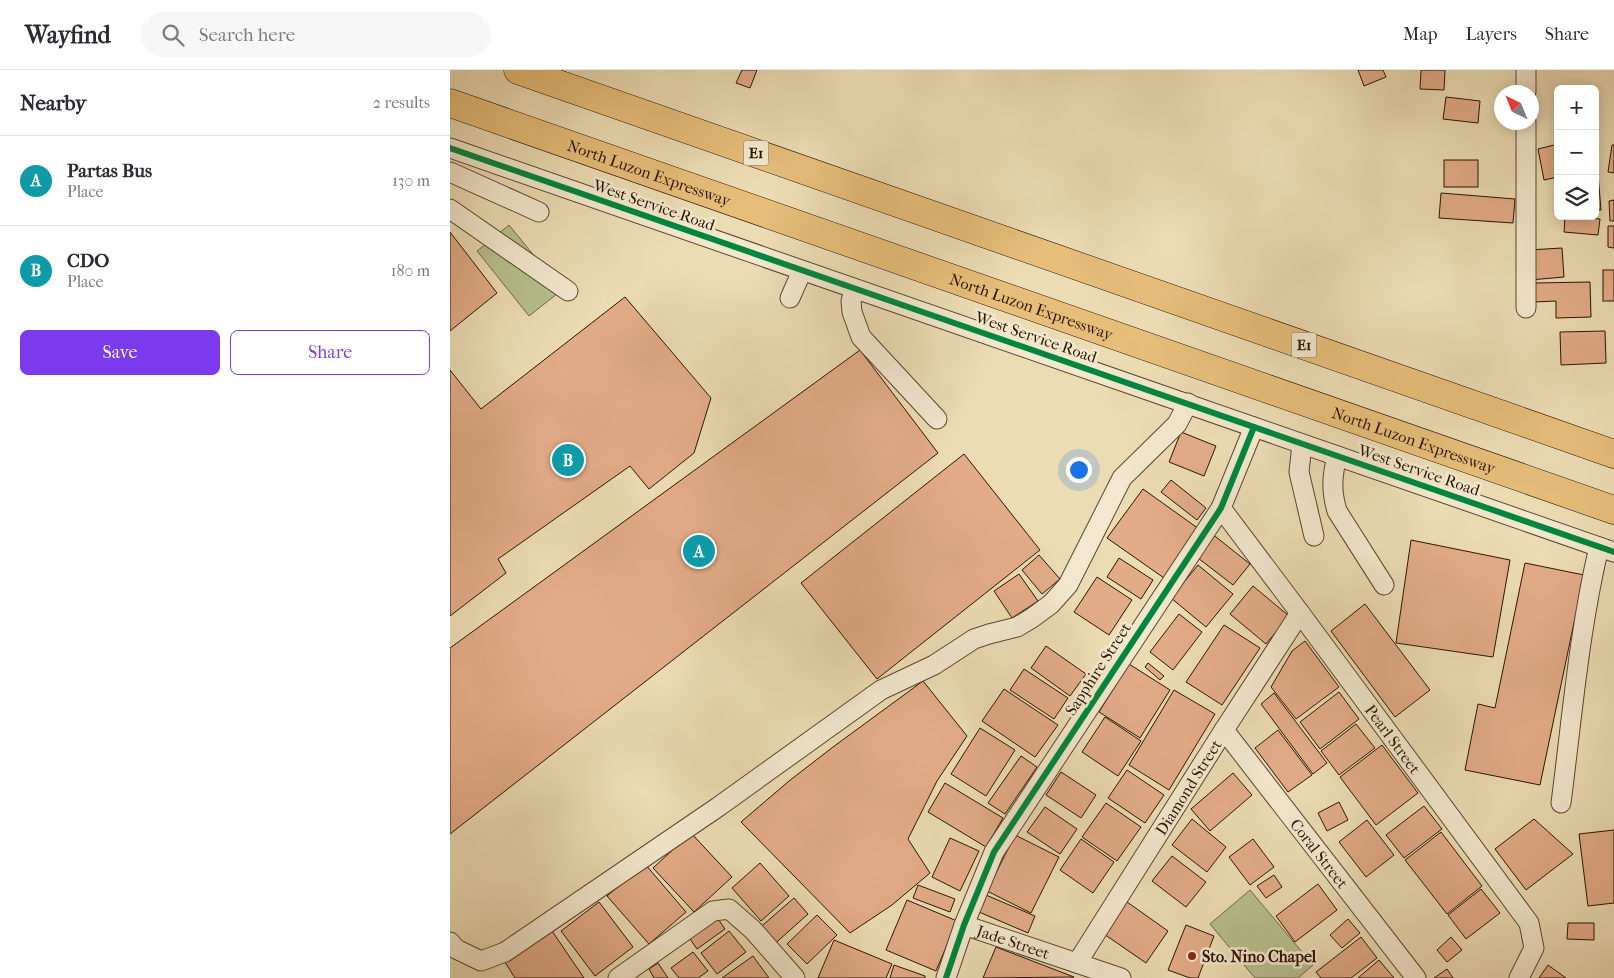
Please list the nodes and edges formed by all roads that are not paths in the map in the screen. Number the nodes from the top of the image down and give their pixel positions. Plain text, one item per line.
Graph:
1 (518, 70) edge
2 (1526, 70) edge
3 (1526, 85) edge
4 (450, 103) edge
5 (1526, 130) edge
6 (450, 148) edge
7 (450, 172) edge
8 (450, 209) edge
9 (539, 212) dead end
10 (802, 271) junction
11 (855, 289) junction
12 (568, 291) dead end
13 (790, 298) dead end
14 (1526, 308) dead end
15 (1188, 403) junction
16 (937, 419) dead end
17 (1254, 427) junction
18 (1302, 444) junction
19 (1614, 454) edge
20 (1336, 456) junction
21 (1220, 508) junction
22 (1614, 510) edge
23 (1314, 536) dead end
24 (1607, 550) edge
25 (1384, 585) dead end
26 (1300, 613) junction
27 (1224, 730) junction
28 (1561, 803) dead end
29 (964, 925) junction
30 (450, 942) edge
31 (1077, 963) junction
32 (618, 978) edge
33 (795, 978) edge
34 (946, 978) edge
35 (1121, 978) edge
36 (1416, 978) edge
37 (1519, 978) edge

1 - 19 highway, E1
2 - 3 street
4 - 22 highway, North Luzon Expressway
5 - 14 street
6 - 10 street, West Service Road
7 - 9 street
8 - 12 street
10 - 11 street, West Service Road
10 - 13 street
11 - 15 street, West Service Road
11 - 16 street
15 - 17 street, West Service Road
15 - 30 street
17 - 18 street, West Service Road
17 - 21 street, Sapphire Street
18 - 20 street, West Service Road
18 - 23 street
20 - 24 street, West Service Road
20 - 25 street
21 - 26 street, Pearl Street
21 - 29 street, Sapphire Street
24 - 28 street
26 - 27 street, Diamond Street
26 - 37 street, Pearl Street
27 - 31 street, Diamond Street
27 - 36 street, Coral Street
29 - 31 street, Jade Street
29 - 34 street, Sapphire Street
31 - 35 street, Jade Street
32 - 33 street

